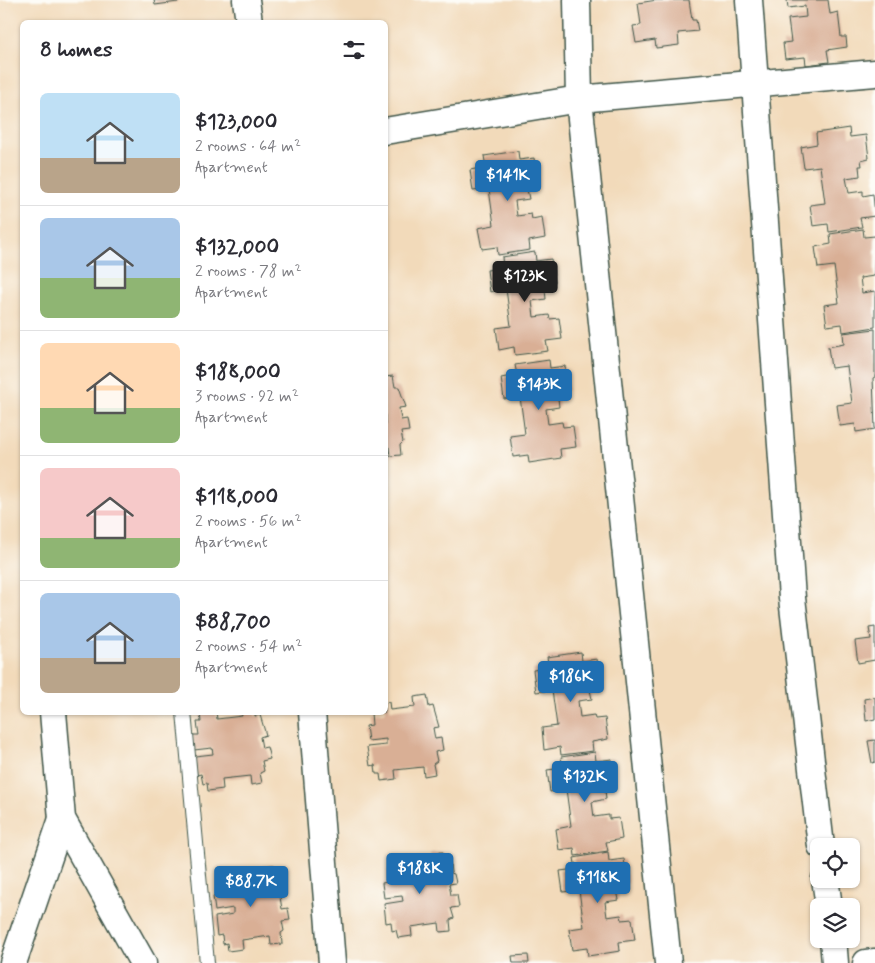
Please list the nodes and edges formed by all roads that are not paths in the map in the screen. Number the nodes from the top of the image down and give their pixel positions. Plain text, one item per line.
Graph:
1 (246, 0) edge
2 (577, 0) edge
3 (749, 0) edge
4 (249, 20) edge
5 (875, 73) edge
6 (756, 83) junction
7 (579, 99) junction
8 (388, 131) edge
9 (54, 715) edge
10 (184, 715) edge
11 (312, 715) edge
12 (62, 819) junction
13 (820, 838) edge
14 (834, 948) edge
15 (875, 962) edge
16 (13, 963) edge
17 (143, 963) edge
18 (207, 963) edge
19 (332, 963) edge
20 (668, 963) edge
21 (836, 963) edge
22 (866, 963) edge

1 - 4 street
2 - 7 street
3 - 6 street
5 - 6 street
6 - 7 street
6 - 13 street
7 - 8 street
7 - 20 street
9 - 12 street
10 - 18 lane
11 - 19 street
12 - 16 street
12 - 17 street
14 - 21 street
15 - 22 street

